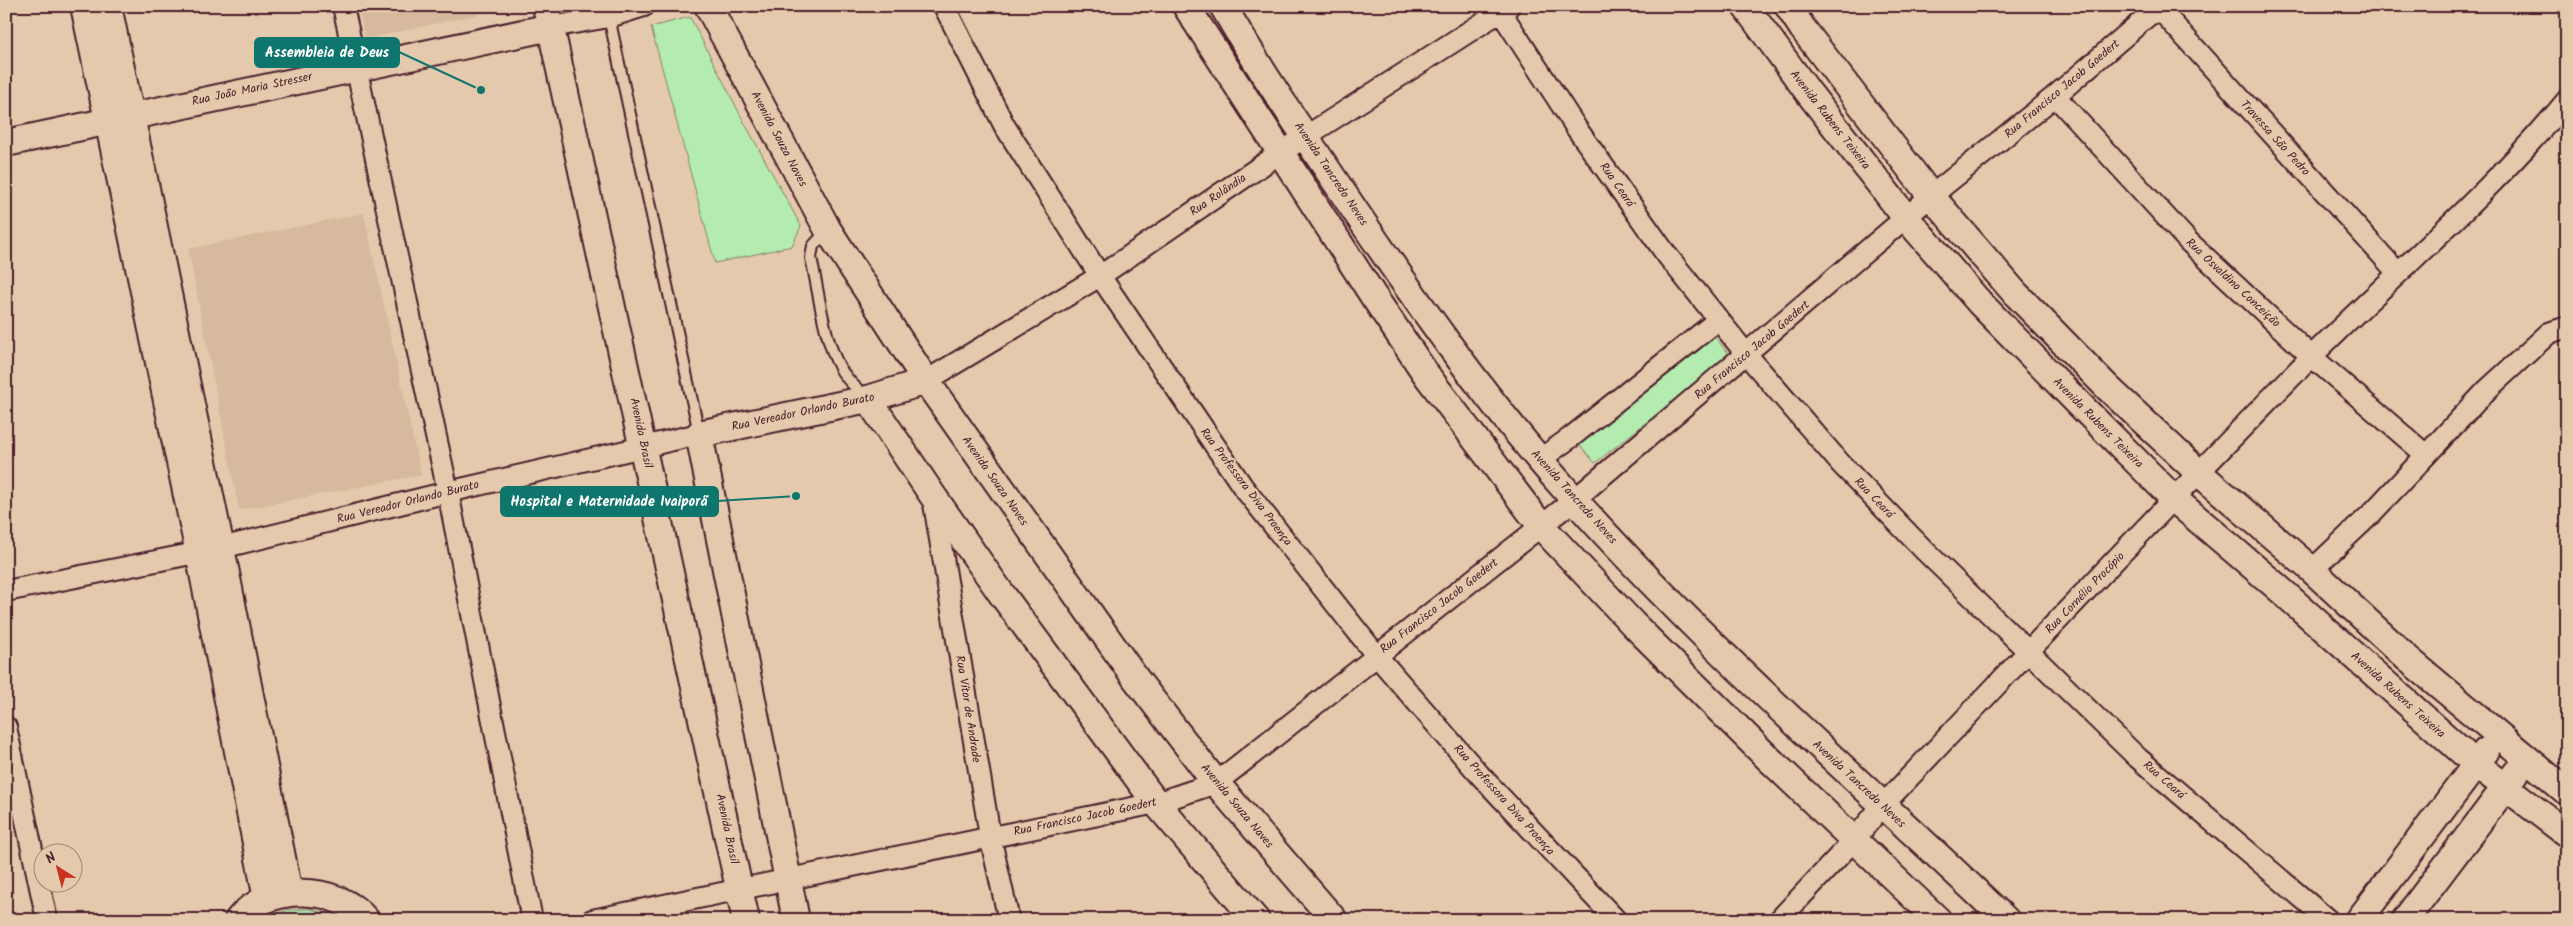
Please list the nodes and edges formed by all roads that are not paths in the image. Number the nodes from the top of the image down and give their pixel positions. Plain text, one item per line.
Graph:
1 (84, 6) edge
2 (108, 6) edge
3 (343, 6) edge
4 (644, 6) edge
5 (708, 6) edge
6 (944, 6) edge
7 (1186, 6) edge
8 (1223, 6) edge
9 (1745, 6) edge
10 (1788, 6) edge
11 (1502, 8) edge
12 (609, 16) junction
13 (2149, 16) joint
14 (548, 17) edge
15 (357, 68) junction
16 (2055, 96) junction
17 (2567, 100) edge
18 (118, 118) junction
19 (1306, 137) junction
20 (6, 142) edge
21 (1280, 153) junction
22 (1931, 196) junction
23 (1907, 219) junction
24 (828, 230) junction
25 (2398, 272) junction
26 (1100, 276) junction
27 (1718, 320) junction
28 (2567, 327) edge
29 (1747, 355) junction
30 (2312, 357) junction
31 (926, 381) junction
32 (868, 399) junction
33 (700, 434) junction
34 (644, 448) junction
35 (2426, 456) junction
36 (1538, 460) junction
37 (2198, 472) junction
38 (448, 492) junction
39 (933, 496) junction
40 (2174, 499) junction
41 (1574, 500) junction
42 (1541, 526) junction
43 (210, 550) junction
44 (2312, 570) junction
45 (6, 591) edge
46 (2028, 652) junction
47 (1376, 655) junction
48 (6, 727) edge
49 (2497, 734) junction
50 (2528, 759) junction
51 (2477, 765) junction
52 (1216, 783) junction
53 (2505, 788) junction
54 (2567, 792) edge
55 (1156, 803) junction
56 (1882, 806) junction
57 (2567, 834) edge
58 (990, 836) junction
59 (1854, 841) junction
60 (787, 880) junction
61 (740, 890) junction
62 (278, 896) junction
63 (1249, 916) edge
64 (47, 920) edge
65 (238, 920) edge
66 (366, 920) edge
67 (532, 920) edge
68 (592, 920) edge
69 (746, 920) edge
70 (796, 920) edge
71 (1009, 920) edge
72 (1334, 920) edge
73 (1616, 920) edge
74 (1779, 920) edge
75 (1938, 920) edge
76 (2006, 920) edge
77 (2328, 920) edge
78 (2359, 920) edge
79 (2405, 920) edge

1 - 18 street
2 - 18 street
3 - 15 street
4 - 12 street, Rua João Maria Stresser
5 - 24 street, Avenida Souza Naves
6 - 26 street, Rua Professora Diva Proença
7 - 21 street
8 - 19 street, Avenida Tancredo Neves
9 - 23 street, Avenida Rubens Teixeira
10 - 22 street
11 - 19 street, Rua Rolândia
11 - 27 street, Rua Ceará
12 - 14 street, Rua João Maria Stresser
12 - 33 lane
13 - 16 street, Rua Francisco Jacob Goedert
13 - 25 street, Travessa São Pedro
14 - 15 street, Rua João Maria Stresser
14 - 34 street, Avenida Brasil
15 - 18 street, Rua João Maria Stresser
15 - 38 street
16 - 22 street, Rua Francisco Jacob Goedert
16 - 30 street, Rua Osvaldino Conceição
17 - 25 street, Rua Cornélio Procópio
18 - 20 street, Rua João Maria Stresser
18 - 43 street
19 - 21 street, Rua Rolândia
19 - 36 street, Avenida Tancredo Neves
21 - 26 street, Rua Rolândia
21 - 42 street
22 - 23 street, Rua Francisco Jacob Goedert
22 - 37 street
23 - 29 street, Rua Francisco Jacob Goedert
23 - 40 street, Avenida Rubens Teixeira
24 - 31 street, Avenida Souza Naves
24 - 32 lane
25 - 30 street, Rua Cornélio Procópio
26 - 31 street, Rua Rolândia
26 - 47 street, Rua Professora Diva Proença
27 - 29 street, Rua Ceará
27 - 36 street
28 - 35 street
29 - 41 street, Rua Francisco Jacob Goedert
29 - 46 street, Rua Ceará
30 - 35 street, Rua Osvaldino Conceição
30 - 37 street, Rua Cornélio Procópio
31 - 32 street, Rua Vereador Orlando Burato
31 - 52 street, Avenida Souza Naves
32 - 33 street, Rua Vereador Orlando Burato
32 - 39 street
33 - 34 street, Rua Vereador Orlando Burato
33 - 60 street
34 - 38 street, Rua Vereador Orlando Burato
34 - 61 street, Avenida Brasil
35 - 44 street
36 - 41 street, Avenida Tancredo Neves
37 - 40 street, Rua Cornélio Procópio
37 - 44 street
38 - 43 street, Rua Vereador Orlando Burato
38 - 67 street
39 - 55 street
39 - 58 street, Rua Vítor de Andrade
40 - 46 street, Rua Cornélio Procópio
40 - 51 street, Avenida Rubens Teixeira
41 - 42 street, Rua Francisco Jacob Goedert
41 - 56 street, Avenida Tancredo Neves
42 - 47 street, Rua Francisco Jacob Goedert
42 - 59 street
43 - 45 street, Rua Vereador Orlando Burato
43 - 62 street
44 - 49 street
46 - 56 street, Rua Cornélio Procópio
46 - 77 street, Rua Ceará
47 - 52 street, Rua Francisco Jacob Goedert
47 - 73 street, Rua Professora Diva Proença
48 - 64 street
49 - 50 street
49 - 51 street
50 - 53 street
50 - 54 street
51 - 53 street, Avenida Rubens Teixeira
51 - 78 street
52 - 55 street, Rua Francisco Jacob Goedert
52 - 72 street, Avenida Souza Naves
53 - 57 street, Avenida Rubens Teixeira
53 - 79 street
55 - 58 street, Rua Francisco Jacob Goedert
55 - 63 street
56 - 59 street, Rua Cornélio Procópio
56 - 76 street, Avenida Tancredo Neves
58 - 60 street, Rua Francisco Jacob Goedert
58 - 71 street, Rua Vítor de Andrade
59 - 74 street, Rua Cornélio Procópio
59 - 75 street
60 - 61 street, Rua Francisco Jacob Goedert
60 - 70 street
61 - 68 street, Rua Francisco Jacob Goedert
61 - 69 street, Avenida Brasil
62 - 65 street
62 - 66 street

